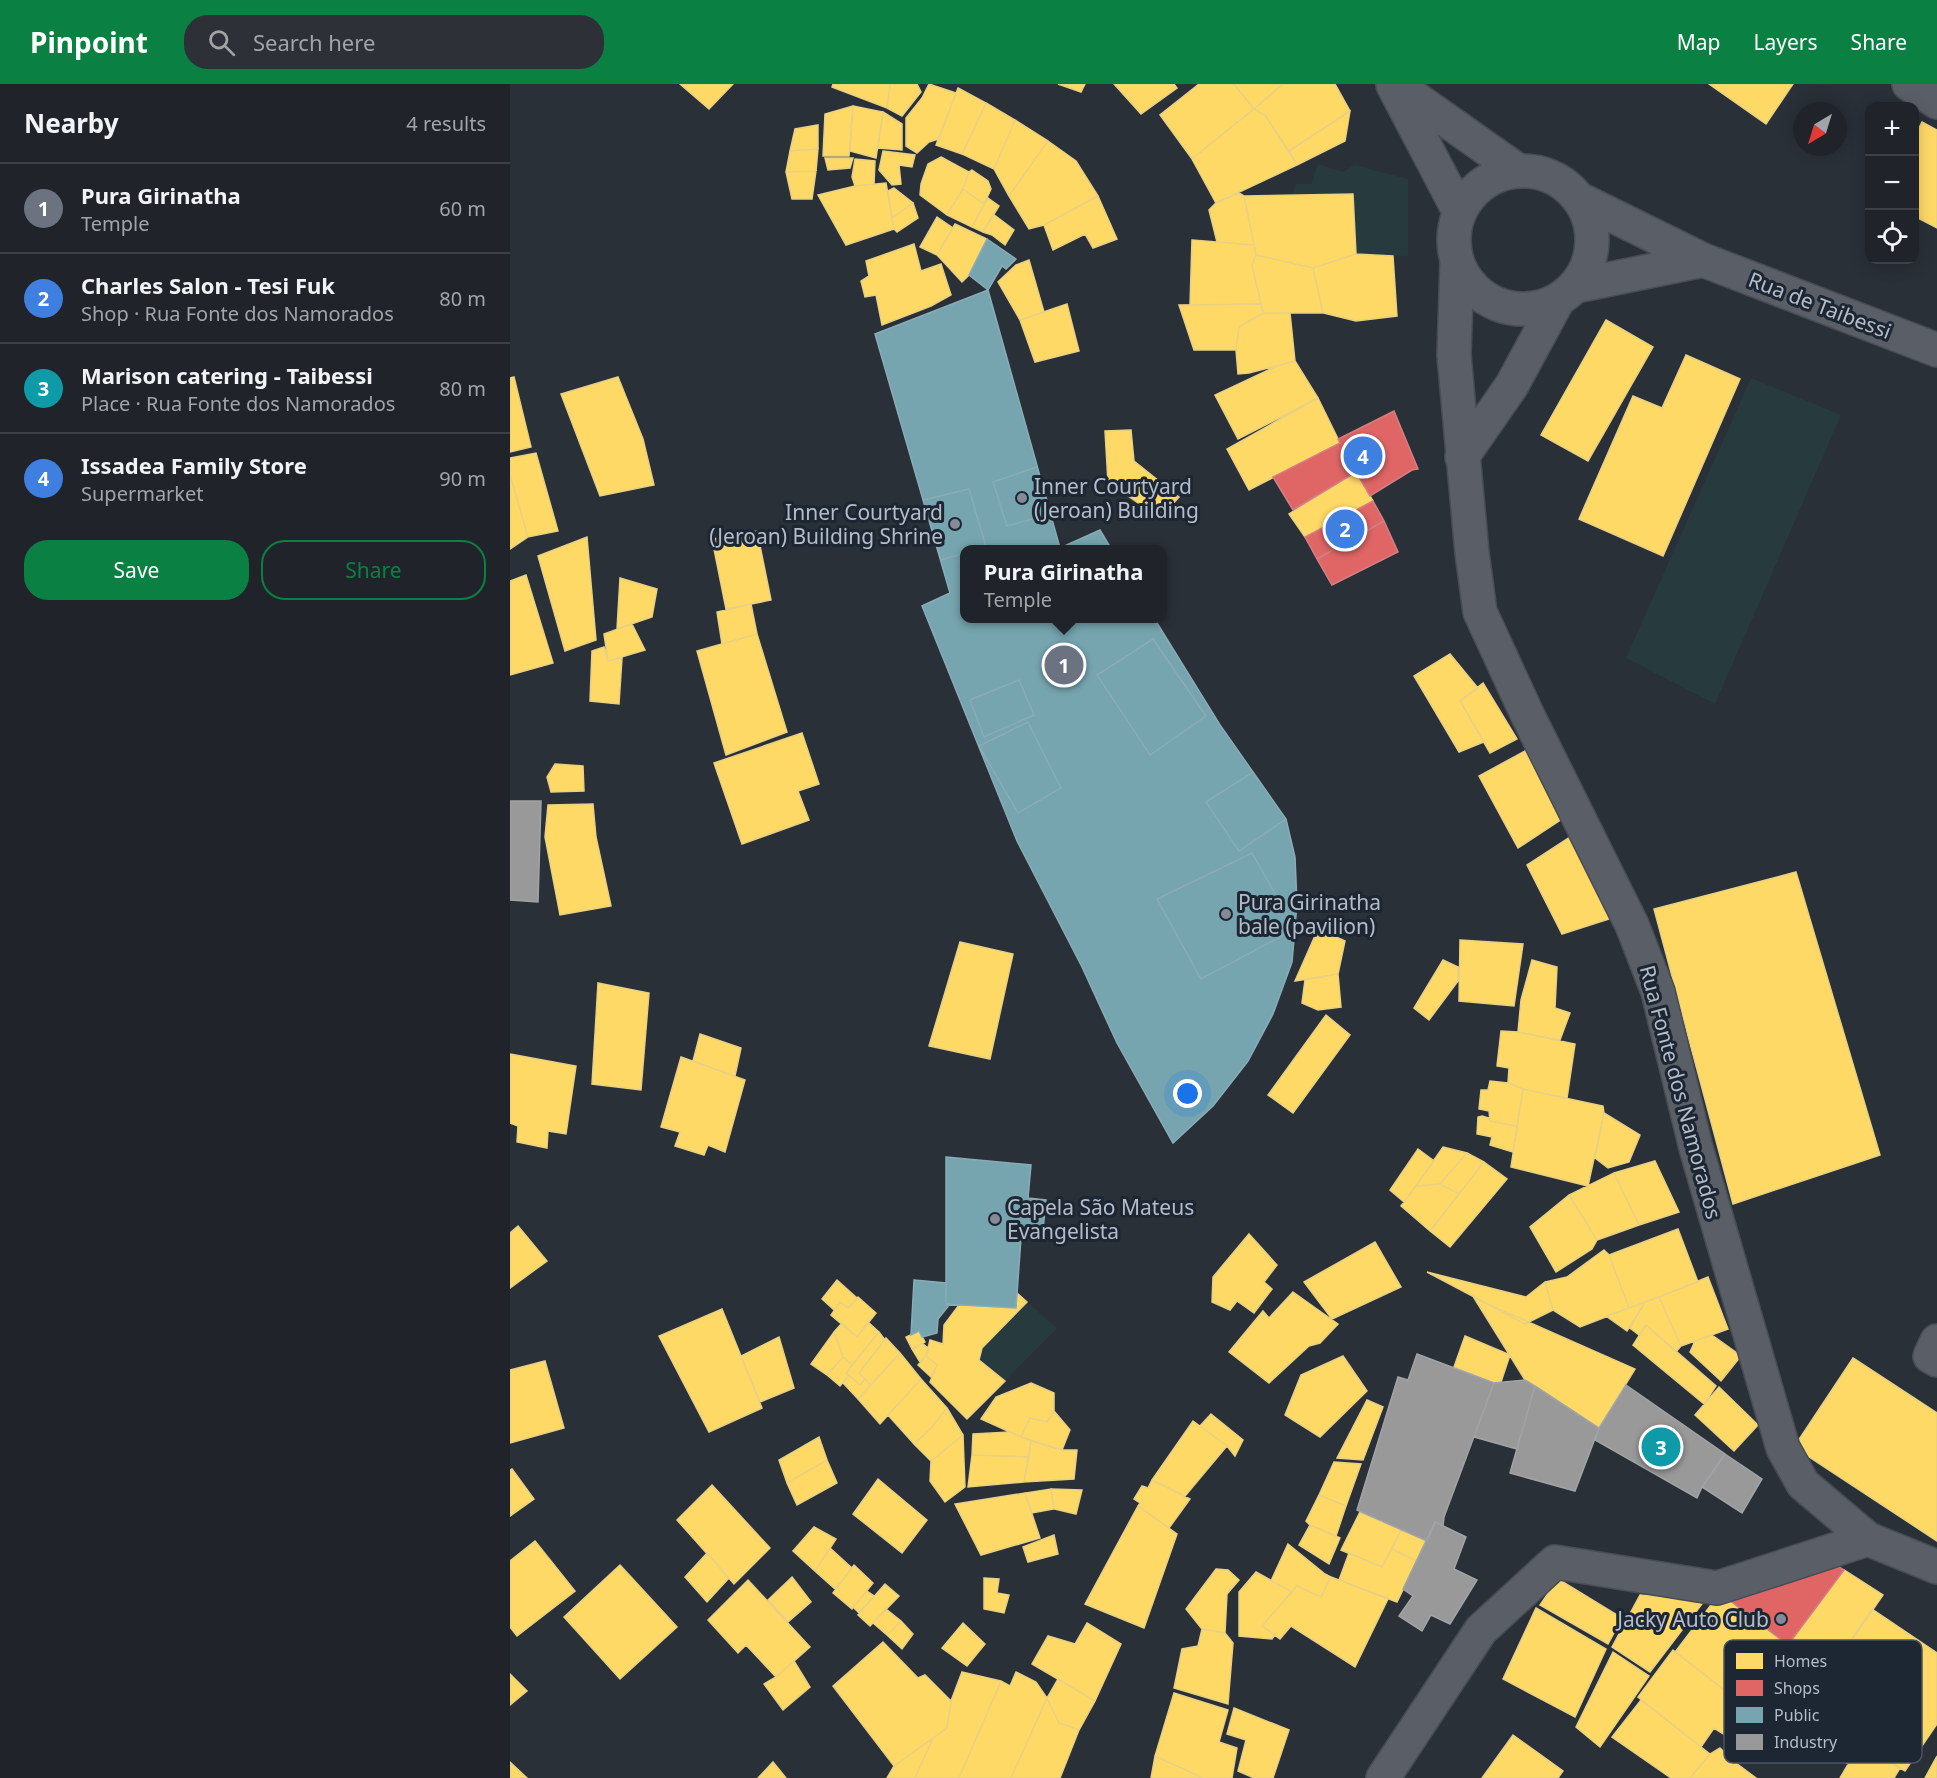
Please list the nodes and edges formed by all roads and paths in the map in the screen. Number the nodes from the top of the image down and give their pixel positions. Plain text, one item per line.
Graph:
1 (1394, 84) edge
2 (1909, 84) edge
3 (1937, 102) edge
4 (1517, 170) junction
5 (1579, 199) junction
6 (1459, 212) junction
7 (1703, 260) junction
8 (1457, 261) junction
9 (1567, 293) junction
10 (1937, 350) edge
11 (1462, 457) junction
12 (1937, 1341) edge
13 (1937, 1360) edge
14 (1868, 1539) junction
15 (1937, 1567) edge
16 (1383, 1778) edge

1 - 4 street
1 - 6 street
2 - 3 street
4 - 5 street
4 - 6 street
5 - 7 street, Rua de Taibessi
5 - 9 street
6 - 8 street
7 - 9 street
7 - 10 street, Rua de Taibessi
8 - 9 street
8 - 11 street, Rua Fonte dos Namorados
9 - 11 street
11 - 14 street, Rua Fonte dos Namorados
12 - 13 street
14 - 15 street, Rua Fonte dos Namorados
14 - 16 street

